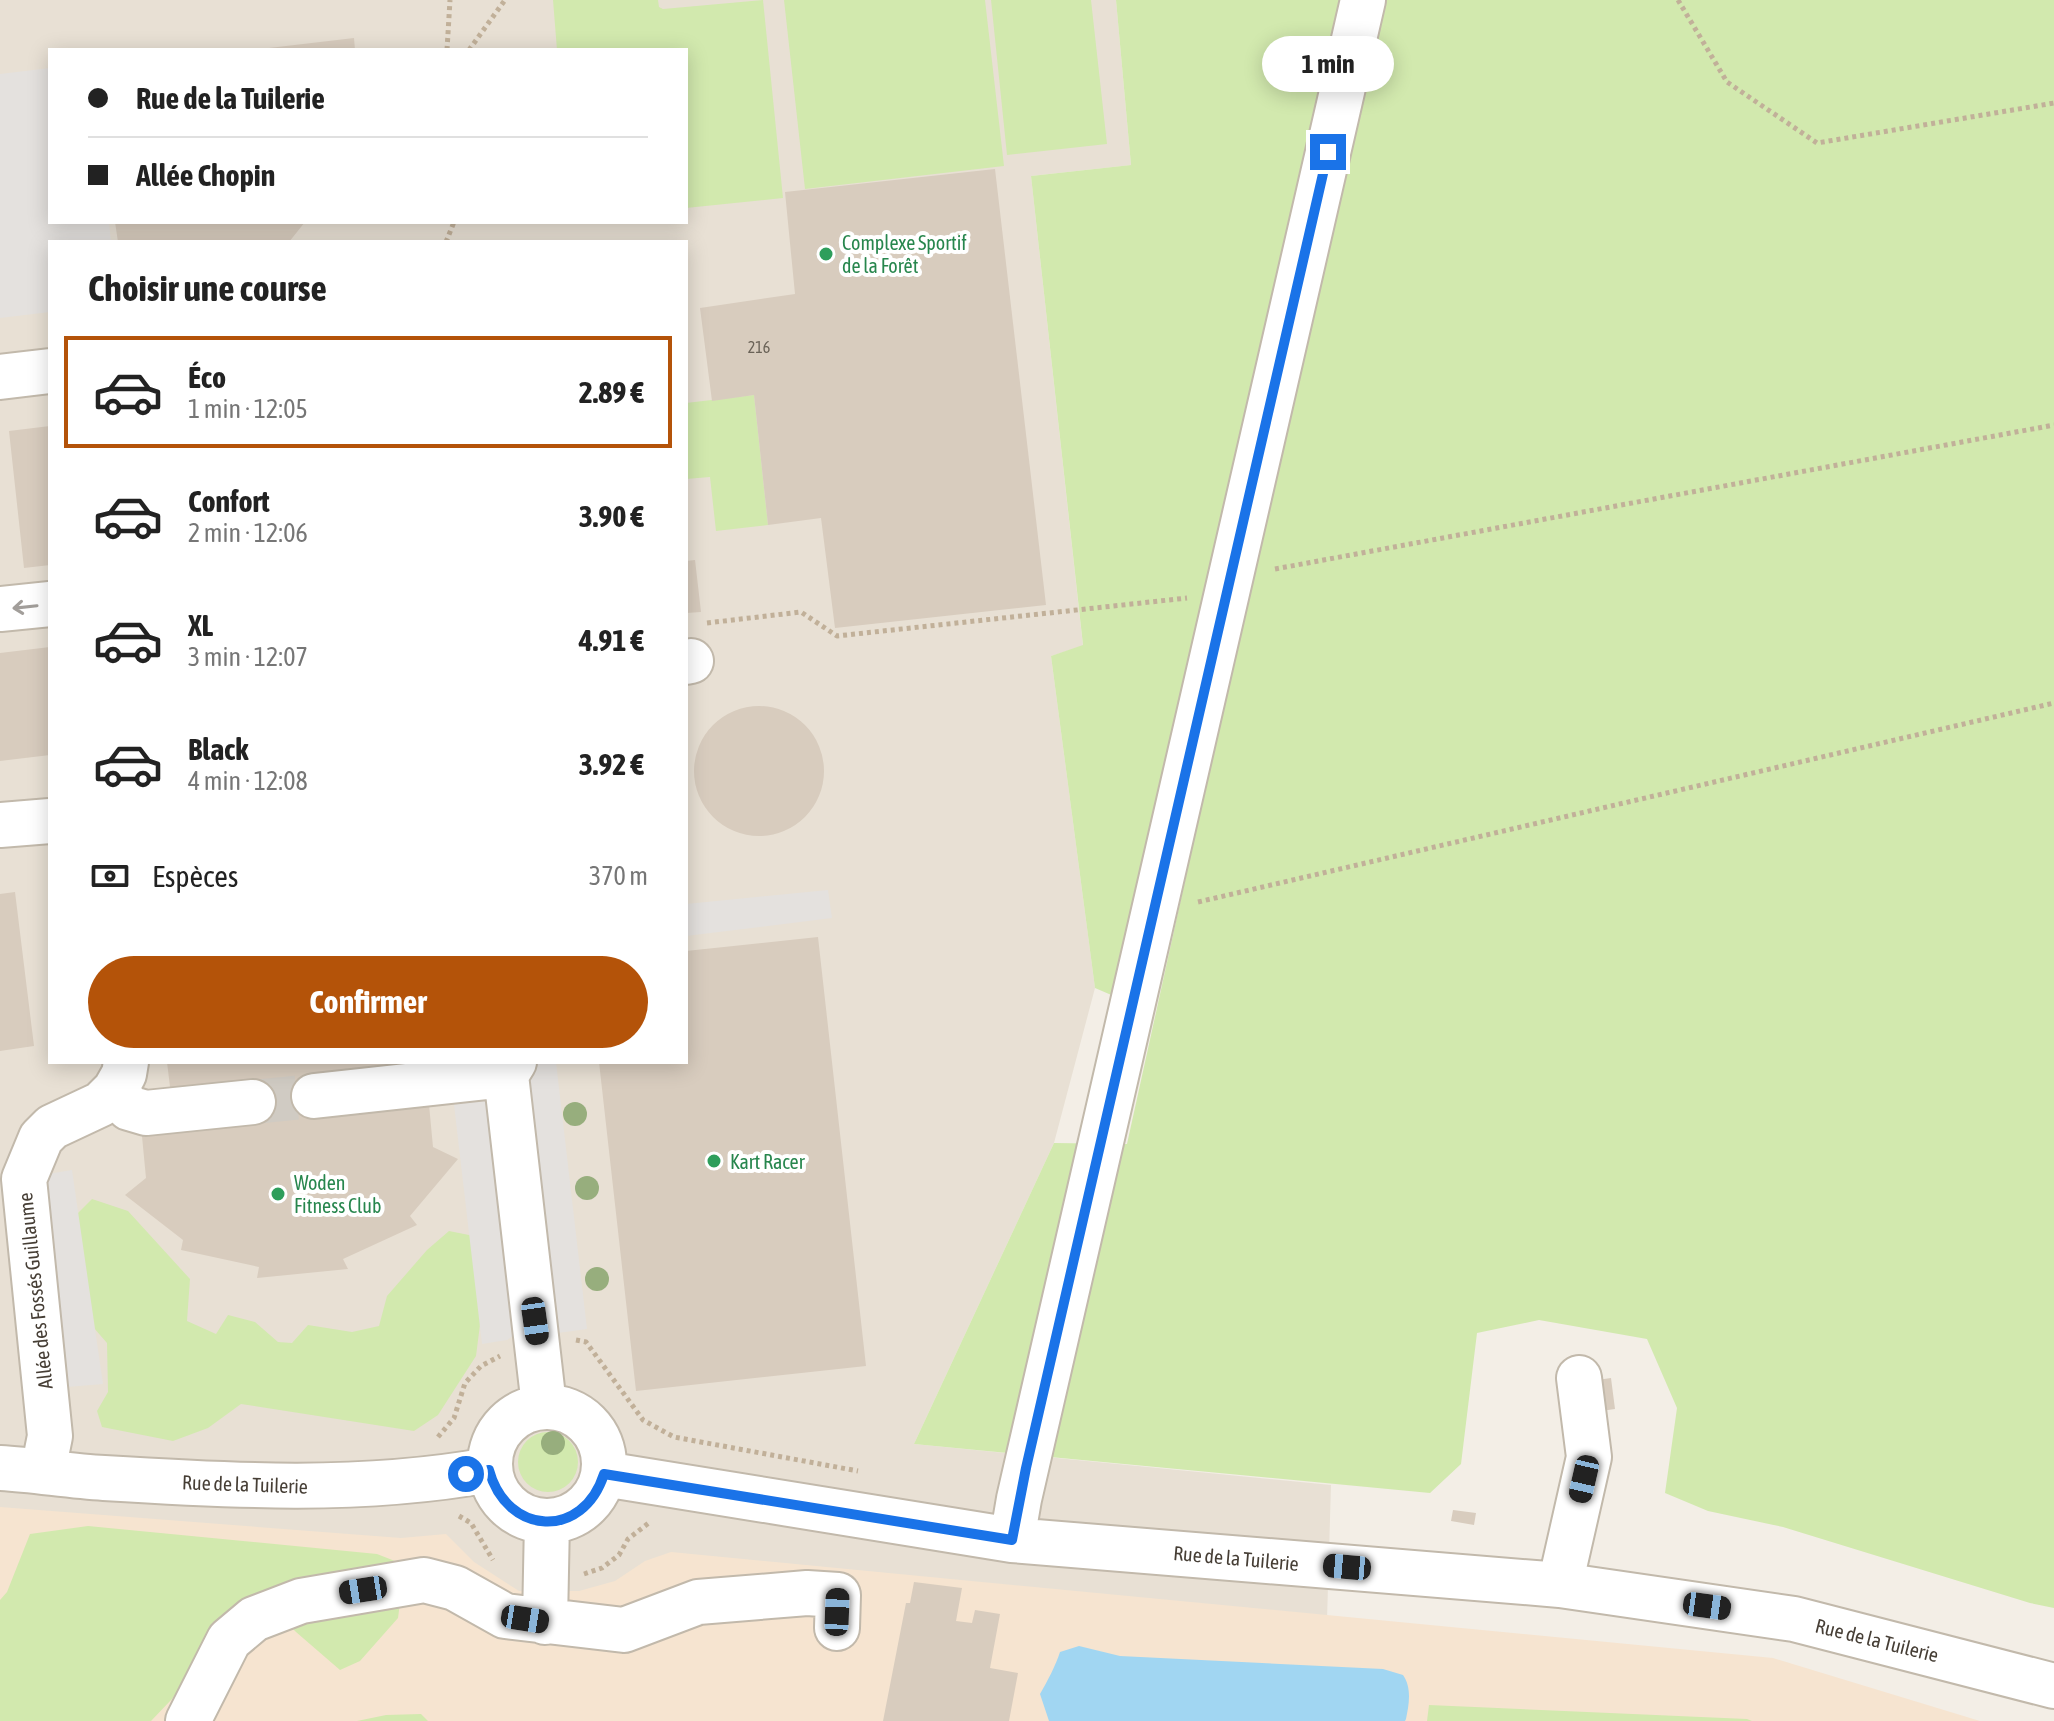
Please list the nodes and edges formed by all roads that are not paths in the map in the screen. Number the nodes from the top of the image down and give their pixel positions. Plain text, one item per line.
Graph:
1 (1363, 0) edge
2 (48, 371) edge
3 (0, 377) edge
4 (48, 604) edge
5 (0, 609) edge
6 (48, 821) edge
7 (0, 825) edge
8 (504, 1066) edge
9 (120, 1076) edge
10 (314, 1096) tunnel mouth
11 (253, 1102) tunnel mouth
12 (1579, 1378) dead end
13 (544, 1406) junction
14 (22, 1470) edge
15 (489, 1470) junction
16 (604, 1474) junction
17 (547, 1521) junction
18 (1012, 1540) junction
19 (1560, 1585) junction
20 (545, 1622) junction
21 (837, 1628) dead end
22 (2054, 1686) edge
23 (188, 1721) edge

1 - 18 street
2 - 3 street
4 -> 5 street
6 - 7 street
8 - 10 street
8 - 13 street
9 - 11 street
9 - 14 street, Allée des Fossés Guillaume
12 - 19 street
13 - 15 street
13 - 16 street
14 - 15 street, Rue de la Tuilerie
15 - 17 street
16 - 17 street
16 - 18 street, Rue de la Tuilerie
17 - 20 street
18 - 19 street, Rue de la Tuilerie
19 - 22 street, Rue de la Tuilerie
20 - 21 street
20 - 23 street

